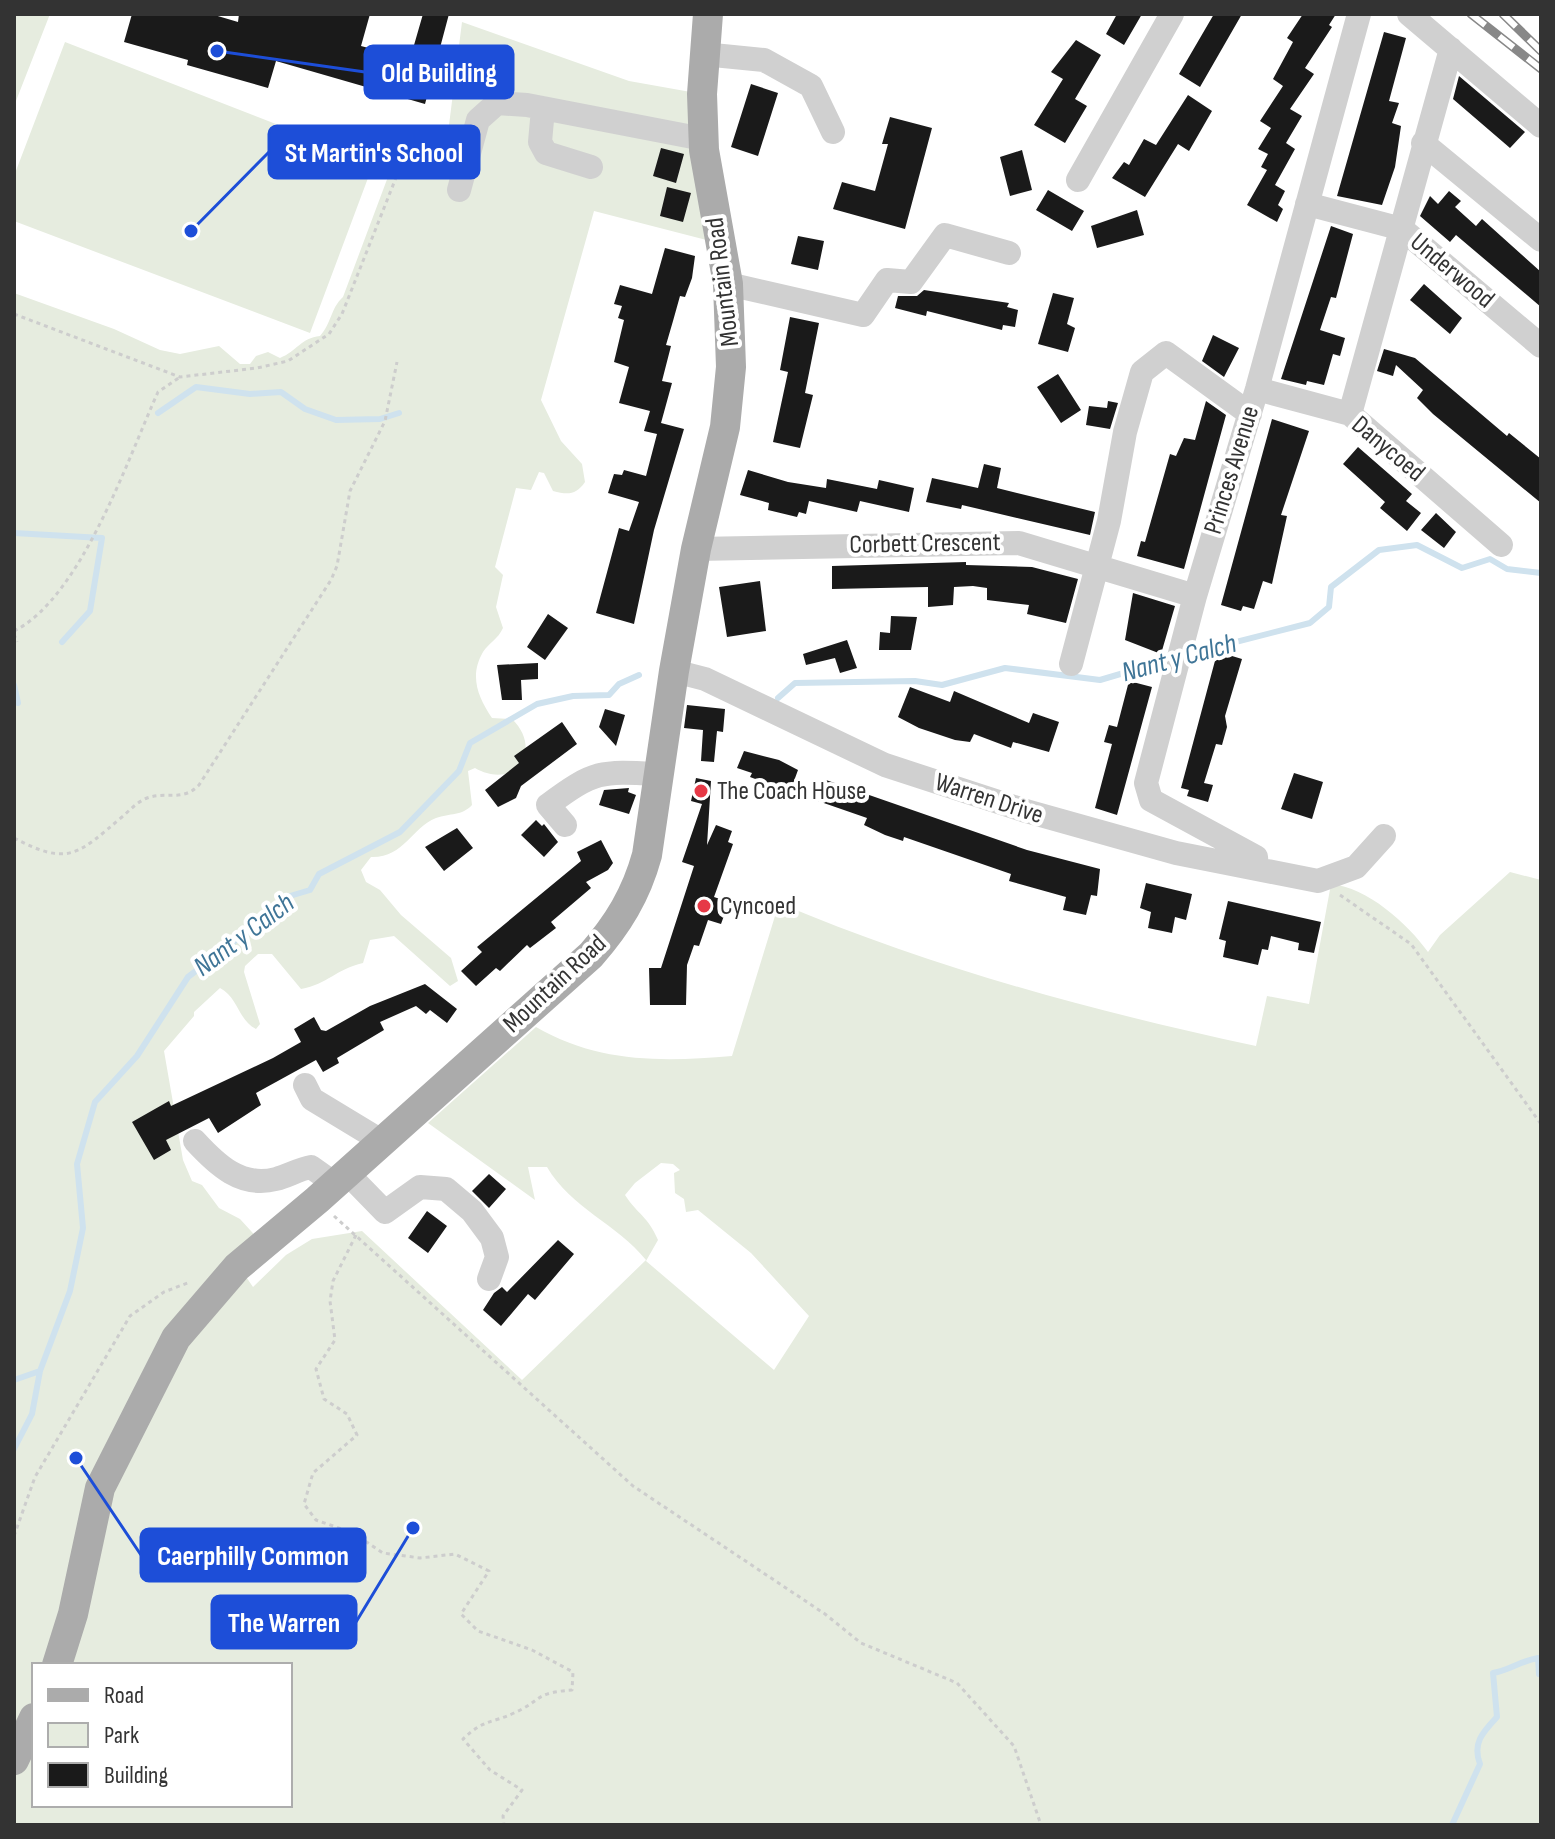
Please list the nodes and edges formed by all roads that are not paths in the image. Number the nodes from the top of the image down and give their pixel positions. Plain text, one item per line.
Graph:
1 (708, 14) edge
2 (1172, 14) edge
3 (1359, 14) edge
4 (1409, 14) edge
5 (1451, 49) junction
6 (703, 54) junction
7 (543, 109) junction
8 (1541, 126) edge
9 (833, 132) dead end
10 (703, 139) junction
11 (1423, 143) junction
12 (591, 167) dead end
13 (1078, 180) dead end
14 (461, 181) road end
15 (1307, 204) junction
16 (1402, 229) junction
17 (1541, 240) edge
18 (1009, 253) dead end
19 (728, 284) junction
20 (1541, 346) edge
21 (1257, 389) junction
22 (1250, 414) junction
23 (1350, 414) junction
24 (1501, 545) dead end
25 (696, 549) junction
26 (1098, 567) junction
27 (1195, 596) junction
28 (1071, 664) dead end
29 (674, 671) junction
30 (659, 774) junction
31 (565, 825) dead end
32 (1384, 836) dead end
33 (1257, 868) junction
34 (305, 1085) dead end
35 (195, 1141) dead end
36 (383, 1142) junction
37 (333, 1185) junction
38 (489, 1279) dead end
39 (58, 1663) edge
40 (32, 1722) edge
41 (14, 1760) edge

1 - 6 main road, Mountain Road
2 - 13 street
3 - 15 street, Princes Avenue
4 - 5 street
5 - 8 street
5 - 11 street
6 - 9 street
6 - 10 main road, Mountain Road
7 - 10 street
7 - 12 street
7 - 14 street
10 - 19 main road, Mountain Road
11 - 16 street
11 - 17 street
15 - 16 street, Underwood
15 - 21 street, Princes Avenue
16 - 20 street, Underwood
16 - 23 street
18 - 19 street
19 - 25 main road, Mountain Road
21 - 22 street, Princes Avenue
21 - 23 street, Danycoed
22 - 26 street
22 - 27 street, Princes Avenue
23 - 24 street, Danycoed
25 - 26 street, Corbett Crescent
25 - 29 main road, Mountain Road
26 - 27 street, Corbett Crescent
26 - 28 street
27 - 33 street, Princes Avenue
29 - 30 main road, Mountain Road
29 - 33 street, Warren Drive
30 - 31 street
30 - 36 main road, Mountain Road
32 - 33 street, Warren Drive
34 - 36 street
35 - 37 street
36 - 37 main road, Mountain Road
37 - 38 street
37 - 39 main road, Mountain Road
40 - 41 main road

